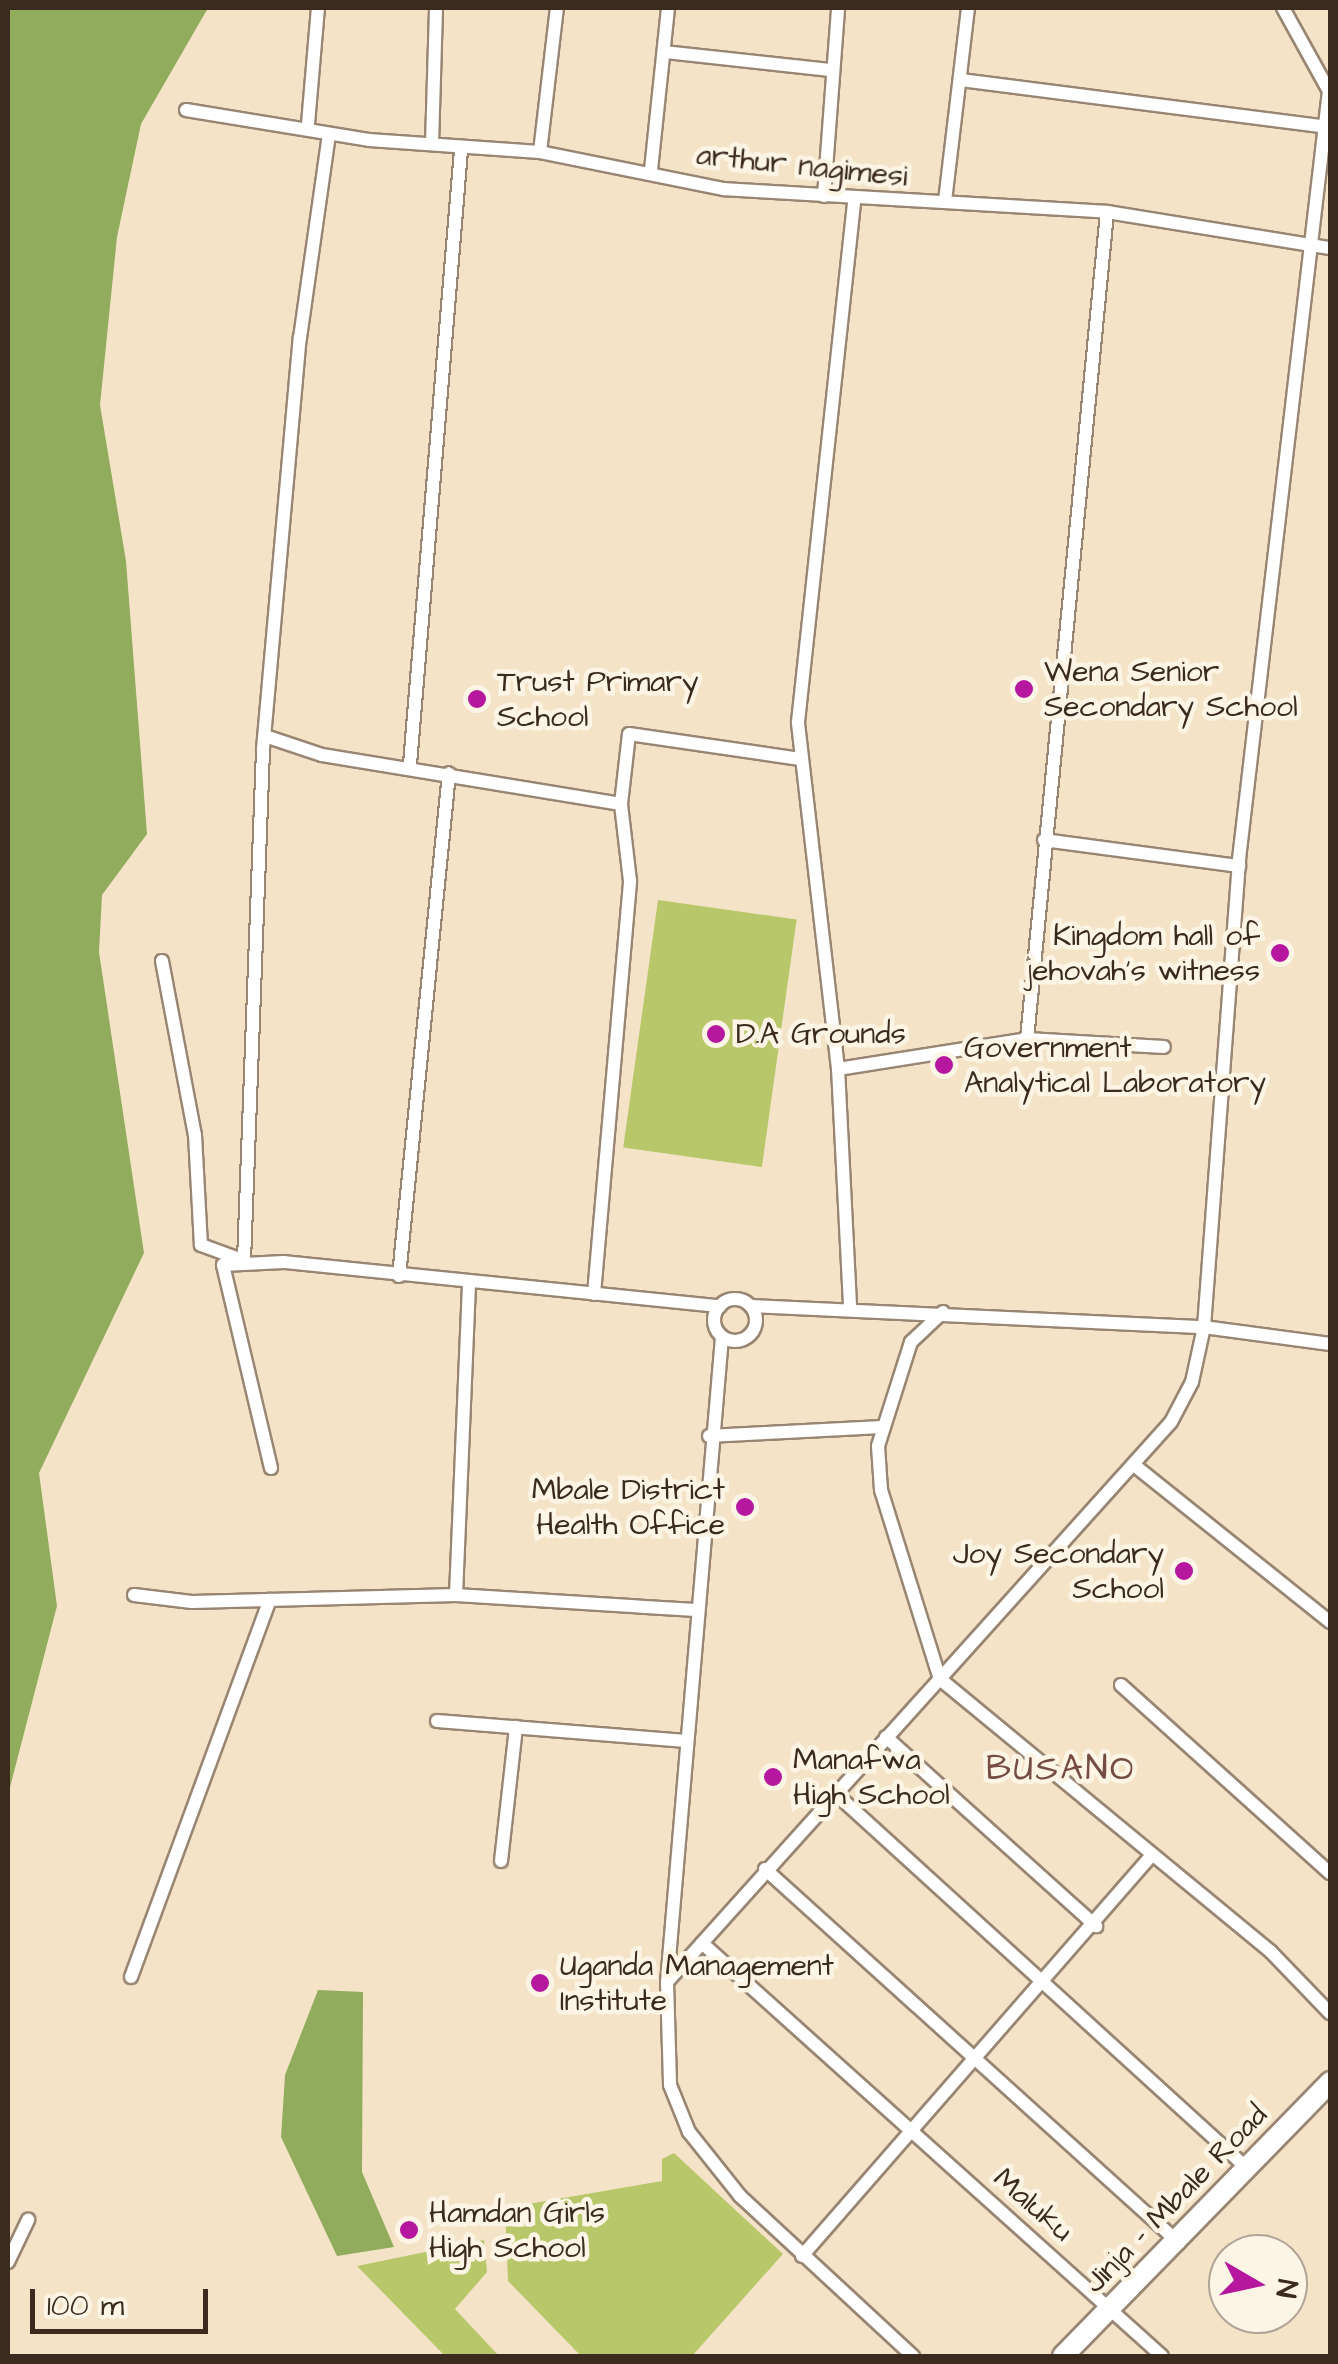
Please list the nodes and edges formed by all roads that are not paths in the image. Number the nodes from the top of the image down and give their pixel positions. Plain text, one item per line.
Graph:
1 (318, 8) edge
2 (436, 8) edge
3 (557, 8) edge
4 (668, 8) edge
5 (838, 8) edge
6 (968, 8) edge
7 (1283, 8) edge
8 (665, 52) junction
9 (832, 70) junction
10 (962, 80) junction
11 (186, 110) dead end
12 (308, 124) junction
13 (1326, 126) junction
14 (329, 135) junction
15 (432, 144) junction
16 (461, 150) junction
17 (540, 152) junction
18 (651, 170) junction
19 (824, 196) junction
20 (945, 201) junction
21 (854, 203) junction
22 (1107, 212) junction
23 (1315, 245) junction
24 (1330, 248) edge
25 (264, 736) junction
26 (800, 759) junction
27 (410, 764) junction
28 (449, 773) junction
29 (621, 804) junction
30 (1044, 840) junction
31 (1239, 866) junction
32 (162, 961) dead end
33 (1027, 1039) junction
34 (1164, 1048) dead end
35 (838, 1069) junction
36 (244, 1261) junction
37 (399, 1276) junction
38 (469, 1284) junction
39 (594, 1294) junction
40 (850, 1305) junction
41 (720, 1306) junction
42 (751, 1306) junction
43 (943, 1312) junction
44 (1204, 1327) junction
45 (722, 1336) junction
46 (1330, 1344) edge
47 (881, 1427) junction
48 (709, 1436) junction
49 (1134, 1465) junction
50 (271, 1468) dead end
51 (134, 1594) dead end
52 (456, 1596) junction
53 (270, 1600) junction
54 (696, 1610) junction
55 (1330, 1622) edge
56 (940, 1679) junction
57 (1121, 1685) dead end
58 (436, 1721) dead end
59 (516, 1726) junction
60 (886, 1737) junction
61 (686, 1741) junction
62 (835, 1793) junction
63 (1151, 1856) junction
64 (501, 1861) dead end
65 (766, 1869) junction
66 (1330, 1873) edge
67 (1096, 1926) junction
68 (702, 1943) junction
69 (131, 1977) dead end
70 (667, 1982) junction
71 (1044, 1986) junction
72 (1330, 2013) edge
73 (980, 2058) junction
74 (1330, 2082) edge
75 (912, 2136) junction
76 (1248, 2169) junction
77 (28, 2220) dead end
78 (1179, 2242) junction
79 (802, 2256) junction
80 (8, 2262) edge
81 (1112, 2309) junction
82 (913, 2356) edge
83 (1063, 2356) edge
84 (1162, 2356) edge

1 - 12 street
2 - 15 street
3 - 17 street
4 - 8 street
5 - 9 street
6 - 10 street
7 - 13 street
8 - 9 street
8 - 18 street
9 - 19 street
10 - 13 street
10 - 20 street
11 - 12 street
12 - 14 street
13 - 23 street
14 - 15 street, arthur nagimesi
14 - 25 street
15 - 16 street, arthur nagimesi
16 - 17 street, arthur nagimesi
16 - 27 street
17 - 18 street, arthur nagimesi
18 - 19 street, arthur nagimesi
19 - 21 street, arthur nagimesi
20 - 21 street, arthur nagimesi
20 - 22 street, arthur nagimesi
21 - 26 street
22 - 23 street, arthur nagimesi
22 - 30 street
23 - 24 street, arthur nagimesi
23 - 31 street
25 - 27 street
25 - 36 street
26 - 29 street
26 - 35 street
27 - 28 street
28 - 29 street
28 - 37 street
29 - 39 street
30 - 31 street
30 - 33 street
31 - 44 street
32 - 36 street
33 - 34 street
33 - 35 street
35 - 40 street
36 - 37 street
36 - 50 street
37 - 38 street
38 - 39 street
38 - 52 street
39 - 41 street
40 - 42 street
40 - 43 street
41 - 42 street
41 - 45 street
42 - 45 street
43 - 44 street
43 - 47 street
44 - 46 street
44 - 49 street
45 - 48 street
47 - 48 street
47 - 56 street
48 - 54 street
49 - 55 street
49 - 56 street
51 - 53 street
52 - 53 street
52 - 54 street
53 - 69 street
54 - 61 street
56 - 60 street
56 - 63 street
57 - 66 street
58 - 59 street
59 - 61 street
59 - 64 street
60 - 62 street
60 - 67 street
61 - 70 street
62 - 65 street
62 - 71 street
63 - 67 street
63 - 72 street
65 - 68 street
65 - 73 street
67 - 71 street
68 - 70 street
68 - 75 street, Maluku
70 - 79 street
71 - 73 street
71 - 76 street
73 - 75 street
73 - 78 street
74 - 76 main road, Jinja - Mbale Road
75 - 79 street
75 - 81 street, Maluku
76 - 78 main road, Jinja - Mbale Road
77 - 80 street
78 - 81 main road, Jinja - Mbale Road
79 - 82 street
81 - 83 main road, Jinja - Mbale Road
81 - 84 street, Maluku

